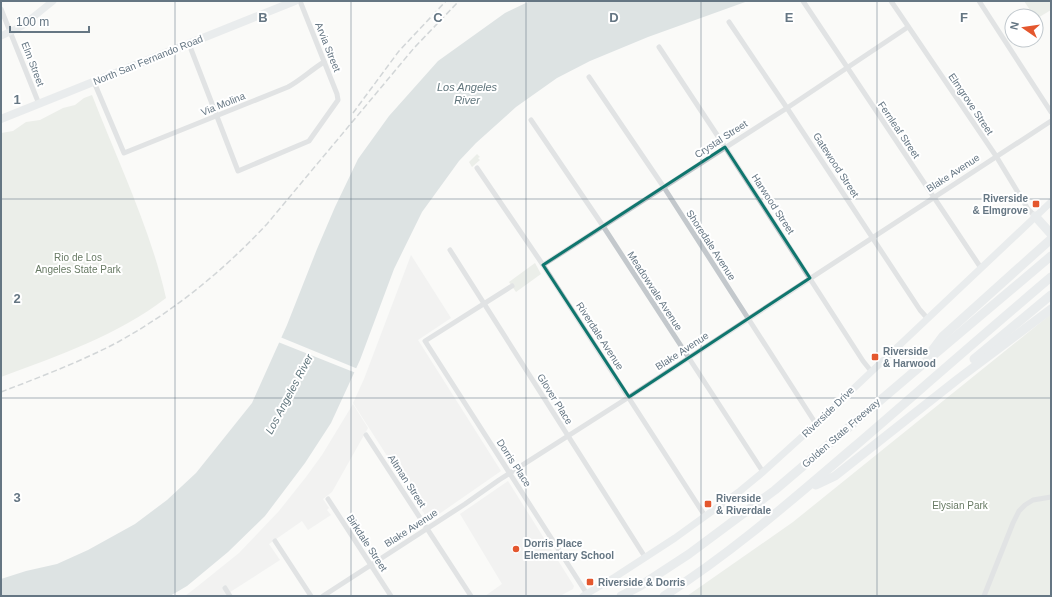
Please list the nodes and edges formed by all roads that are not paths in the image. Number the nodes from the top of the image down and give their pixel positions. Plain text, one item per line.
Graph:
1 (53, 1) edge
2 (295, 1) edge
3 (300, 1) edge
4 (803, 1) edge
5 (891, 1) edge
6 (979, 1) edge
7 (1, 9) edge
8 (729, 22) dead end
9 (908, 27) junction
10 (11, 32) junction
11 (1, 36) edge
12 (189, 44) junction
13 (659, 48) dead end
14 (324, 62) junction
15 (847, 67) junction
16 (589, 77) dead end
17 (94, 82) junction
18 (39, 104) junction
19 (787, 108) junction
20 (1051, 112) edge
21 (217, 116) junction
22 (1, 119) edge
23 (531, 120) dead end
24 (1051, 121) edge
25 (725, 147) junction
26 (996, 156) junction
27 (477, 168) dead end
28 (663, 187) junction
29 (933, 197) junction
30 (1051, 202) edge
31 (1035, 216) junction
32 (603, 226) junction
33 (872, 237) junction
34 (1050, 238) edge
35 (450, 250) dead end
36 (1051, 256) edge
37 (543, 265) junction
38 (981, 268) junction
39 (1051, 277) edge
40 (810, 278) junction
41 (512, 286) dead end
42 (1051, 295) edge
43 (484, 304) junction
44 (1051, 309) edge
45 (749, 318) junction
46 (928, 319) junction
47 (688, 358) junction
48 (922, 364) junction
49 (871, 371) junction
50 (939, 394) junction
51 (629, 397) junction
52 (816, 424) junction
53 (366, 435) dead end
54 (568, 435) junction
55 (763, 472) junction
56 (510, 473) junction
57 (804, 491) junction
58 (1051, 497) edge
59 (328, 499) dead end
60 (706, 516) junction
61 (427, 528) junction
62 (275, 541) dead end
63 (645, 557) junction
64 (371, 565) junction
65 (225, 588) dead end
66 (585, 595) edge
67 (230, 596) edge
68 (311, 596) edge
69 (323, 596) edge
70 (391, 596) edge
71 (471, 596) edge
72 (621, 596) edge
73 (664, 596) edge
74 (984, 596) edge

1 - 10 main road
2 - 12 main road, North San Fernando Road
3 - 14 street, Arvia Street
4 - 15 street, Fernleaf Street
5 - 9 street, Elmgrove Street
6 - 20 street
7 - 10 street, Elm Street
8 - 19 street, Gatewood Street
9 - 15 street, Crystal Street
9 - 26 street, Elmgrove Street
10 - 11 main road
10 - 18 street, Elm Street
12 - 17 main road, North San Fernando Road
12 - 21 street
13 - 25 street, Harwood Street
14 - 21 street, Via Molina
14 - 21 street, Arvia Street
15 - 19 street, Crystal Street
15 - 29 street, Fernleaf Street
16 - 28 street, Shoredale Avenue
17 - 18 main road, North San Fernando Road
17 - 21 street, Via Molina
18 - 22 main road, North San Fernando Road
19 - 25 street, Crystal Street
19 - 33 street, Gatewood Street
23 - 32 street, Meadowvale Avenue
24 - 26 street, Blake Avenue
25 - 28 street, Crystal Street
25 - 40 street, Harwood Street
26 - 29 street, Blake Avenue
26 - 31 street, Elmgrove Street
27 - 37 street, Riverdale Avenue
28 - 32 street, Crystal Street
28 - 45 street, Shoredale Avenue
29 - 33 street, Blake Avenue
29 - 38 street, Fernleaf Street
30 - 31 main road, Riverside Drive
31 - 34 highway
31 - 38 main road, Riverside Drive
32 - 37 street, Crystal Street
32 - 47 street, Meadowvale Avenue
33 - 40 street, Blake Avenue
33 - 46 street, Gatewood Street
34 - 48 highway
35 - 43 street, Glover Place
36 - 48 highway, Golden State Freeway
37 - 51 street, Riverdale Avenue
38 - 46 main road, Riverside Drive
39 - 57 highway, Golden State Freeway
40 - 45 street, Blake Avenue
40 - 49 street, Harwood Street
41 - 43 street
42 - 50 highway
43 - 54 street, Glover Place
43 - 56 street, Dorris Place
44 - 50 highway
45 - 47 street, Blake Avenue
45 - 52 street, Shoredale Avenue
46 - 49 main road, Riverside Drive
47 - 51 street, Blake Avenue
47 - 55 street, Meadowvale Avenue
48 - 72 highway, Golden State Freeway
49 - 52 main road, Riverside Drive
50 - 57 highway
51 - 54 street, Blake Avenue
51 - 60 street, Riverdale Avenue
52 - 55 main road, Riverside Drive
53 - 61 street, Altman Street
54 - 56 street, Blake Avenue
54 - 63 street, Glover Place
55 - 60 main road, Riverside Drive
56 - 61 street, Blake Avenue
56 - 66 street, Dorris Place
57 - 73 highway, Golden State Freeway
58 - 74 street
59 - 64 street, Birkdale Street
60 - 63 main road, Riverside Drive
61 - 64 street, Blake Avenue
61 - 71 street, Altman Street
62 - 68 street
63 - 66 main road, Riverside Drive
64 - 69 street, Blake Avenue
64 - 70 street, Birkdale Street
65 - 67 street

